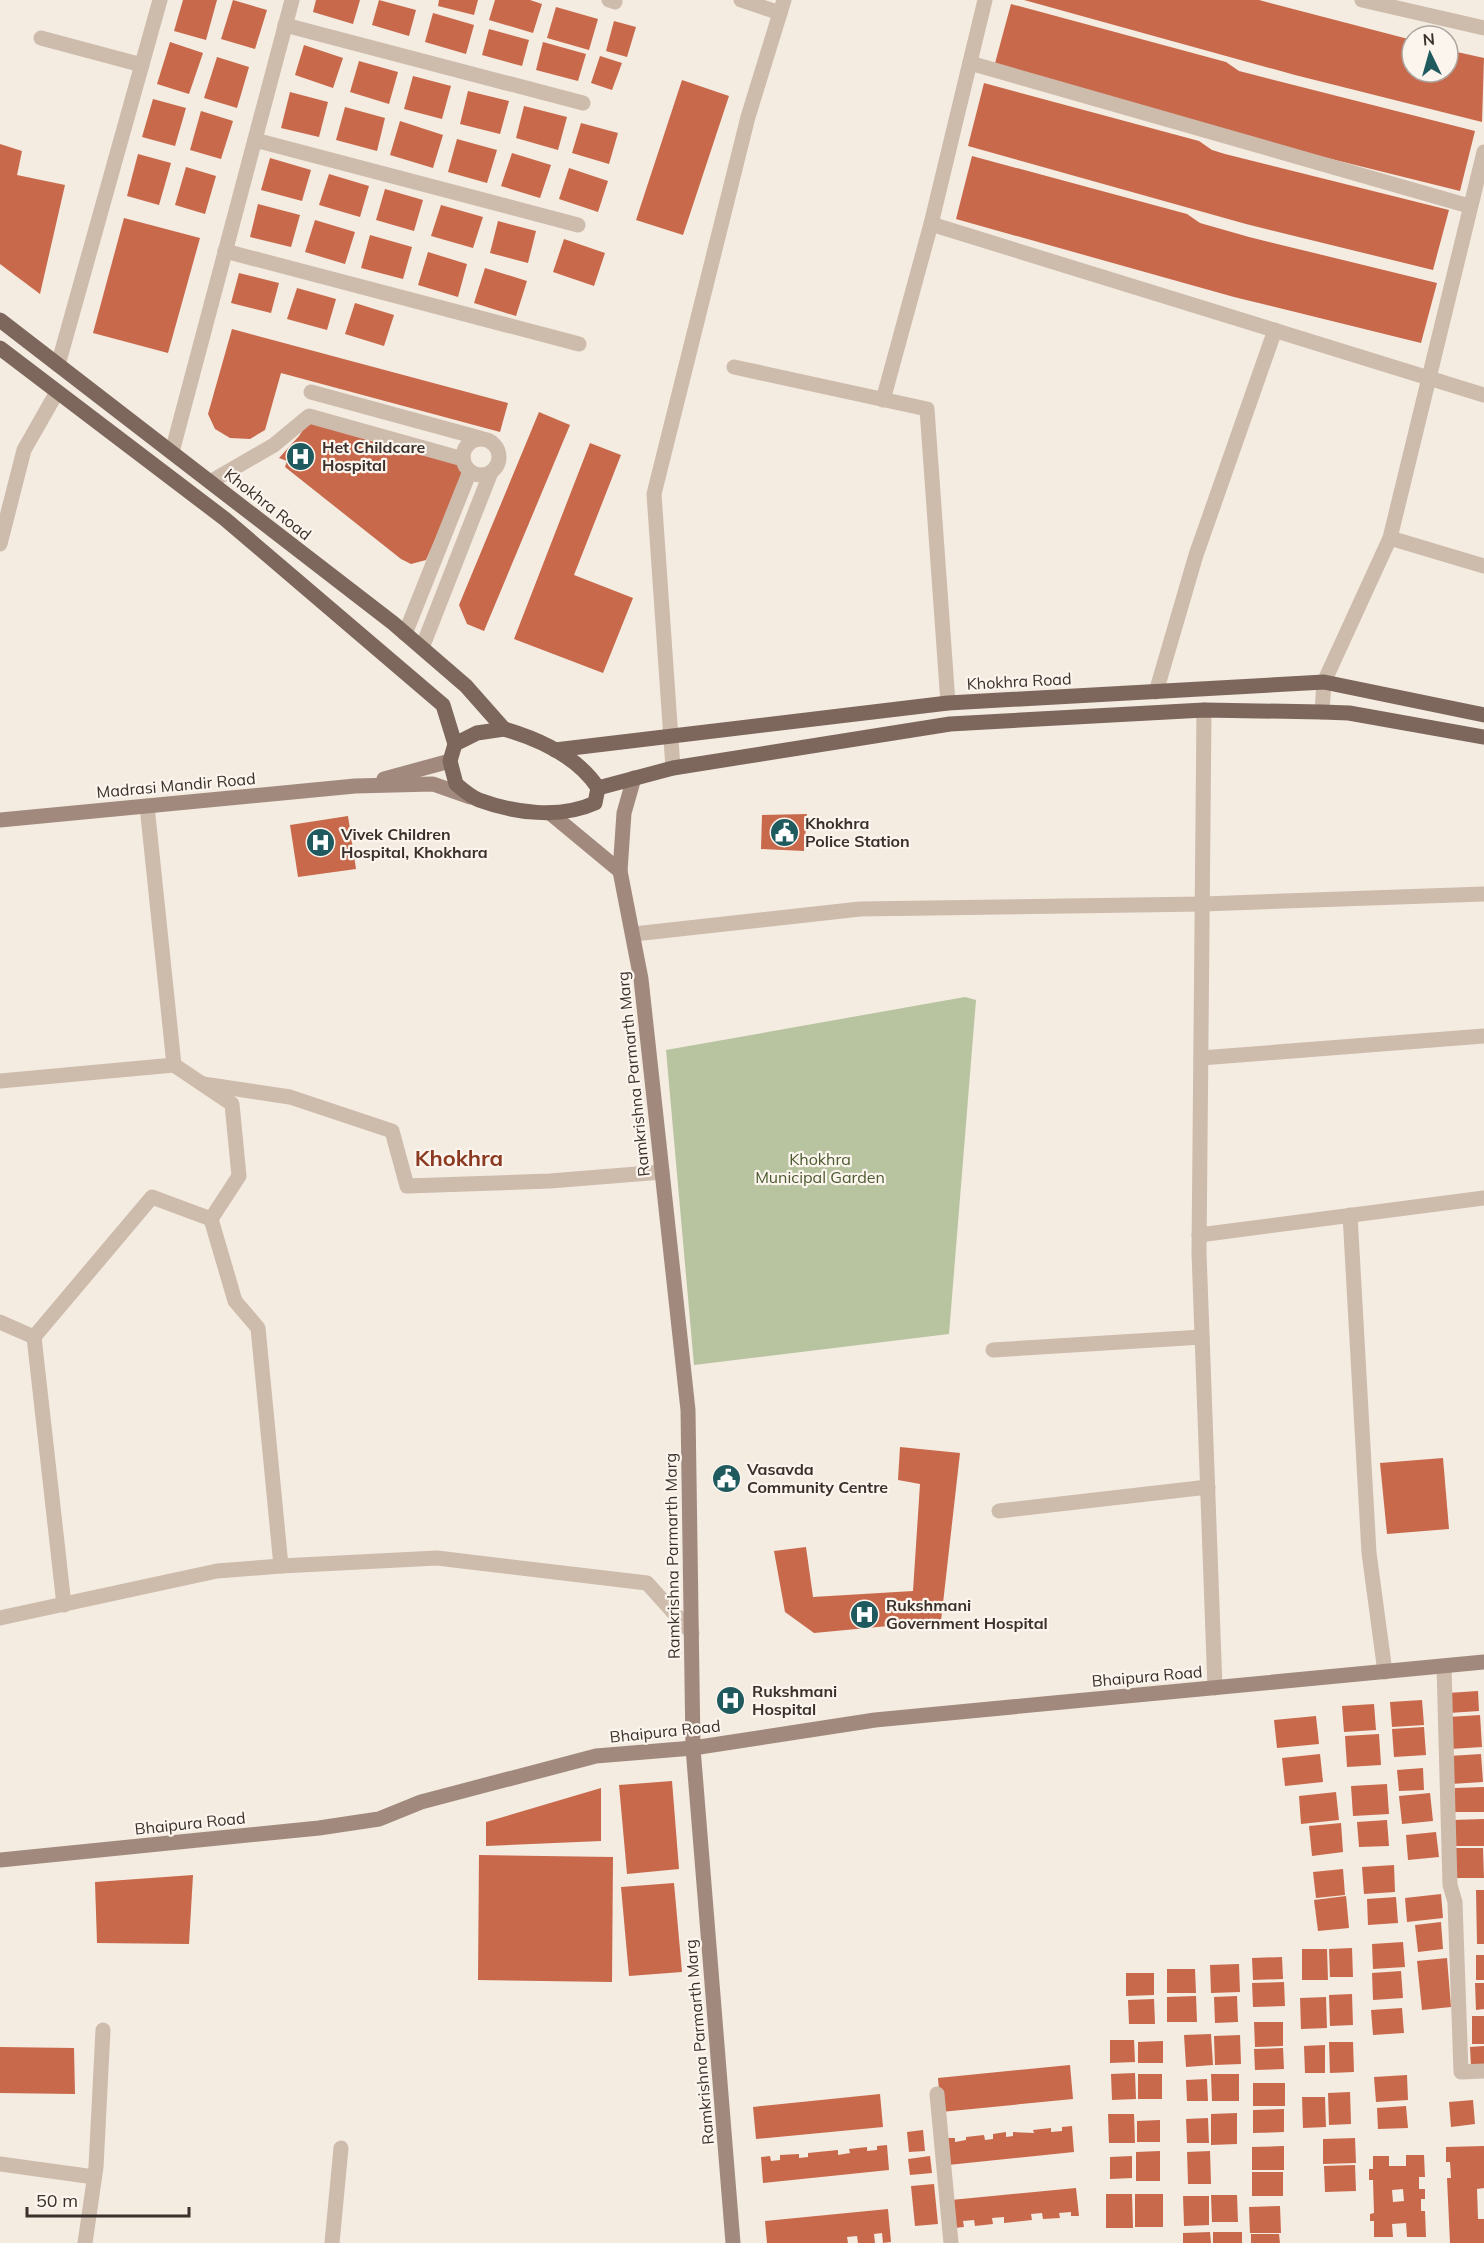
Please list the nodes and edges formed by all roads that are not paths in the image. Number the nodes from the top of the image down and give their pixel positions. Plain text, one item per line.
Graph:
1 (160, 0) edge
2 (292, 0) edge
3 (741, 0) edge
4 (985, 0) edge
5 (1362, 0) edge
6 (782, 7) edge
7 (285, 25) junction
8 (1484, 28) edge
9 (41, 38) dead end
10 (970, 63) junction
11 (142, 65) junction
12 (583, 103) dead end
13 (255, 140) junction
14 (1484, 153) edge
15 (1469, 206) junction
16 (931, 224) junction
17 (578, 225) dead end
18 (225, 251) junction
19 (0, 320) edge
20 (1275, 330) junction
21 (579, 344) dead end
22 (0, 348) edge
23 (58, 365) junction
24 (734, 367) dead end
25 (1430, 378) junction
26 (57, 392) junction
27 (311, 392) dead end
28 (1484, 395) edge
29 (883, 400) junction
30 (480, 438) junction
31 (172, 452) junction
32 (466, 465) junction
33 (491, 472) junction
34 (210, 482) junction
35 (1390, 538) junction
36 (0, 544) edge
37 (1484, 566) edge
38 (405, 634) junction
39 (422, 648) junction
40 (1324, 682) junction
41 (1156, 692) junction
42 (948, 703) junction
43 (1204, 710) junction
44 (1322, 712) junction
45 (1484, 715) edge
46 (504, 729) junction
47 (669, 736) junction
48 (1484, 737) edge
49 (454, 744) junction
50 (555, 750) junction
51 (450, 761) junction
52 (673, 768) junction
53 (634, 778) junction
54 (355, 786) junction
55 (598, 788) junction
56 (477, 800) junction
57 (147, 806) junction
58 (550, 813) junction
59 (0, 820) edge
60 (620, 871) junction
61 (1484, 894) edge
62 (1203, 904) junction
63 (634, 934) junction
64 (1484, 1036) edge
65 (1201, 1058) junction
66 (174, 1065) junction
67 (0, 1081) edge
68 (203, 1084) junction
69 (662, 1172) junction
70 (1484, 1197) edge
71 (1350, 1215) junction
72 (211, 1219) junction
73 (1199, 1235) junction
74 (0, 1322) edge
75 (34, 1337) junction
76 (1202, 1338) junction
77 (993, 1350) dead end
78 (1208, 1487) junction
79 (999, 1511) dead end
80 (281, 1566) junction
81 (63, 1605) junction
82 (0, 1618) edge
83 (692, 1633) junction
84 (1484, 1662) edge
85 (1444, 1666) junction
86 (1384, 1672) junction
87 (1215, 1688) junction
88 (693, 1748) junction
89 (0, 1860) edge
90 (103, 2030) dead end
91 (1484, 2071) edge
92 (937, 2094) dead end
93 (340, 2148) dead end
94 (0, 2164) edge
95 (94, 2177) junction
96 (85, 2243) edge
97 (332, 2243) edge
98 (734, 2243) edge
99 (951, 2243) edge

1 - 11 street
2 - 7 street
3 - 6 street
4 - 10 street
5 - 8 street
6 - 47 street
7 - 12 street
7 - 13 street
9 - 11 street
10 - 15 street
10 - 16 street
11 - 23 street
13 - 17 street
13 - 18 street
14 - 15 street
15 - 25 street
16 - 20 street
16 - 29 street
18 - 21 street
18 - 31 street
19 - 23 main road, Khokhra Road
20 - 25 street
20 - 41 street
22 - 26 main road
23 - 31 main road, Khokhra Road
24 - 29 street
25 - 28 street
25 - 35 street
26 - 36 street
26 - 49 main road
27 - 30 street
29 - 42 street
30 - 32 street
30 - 33 street
31 - 34 main road, Khokhra Road
32 - 33 street
32 - 34 street
32 - 38 street
33 - 39 street
34 - 38 main road, Khokhra Road
35 - 37 street
35 - 40 street
38 - 39 main road, Khokhra Road
39 - 46 main road, Khokhra Road
40 - 41 main road, Khokhra Road
40 - 44 street
40 - 45 main road, Khokhra Road
41 - 42 main road, Khokhra Road
42 - 47 main road, Khokhra Road
43 - 44 main road
43 - 52 main road
43 - 62 street
44 - 48 main road
46 - 49 main road
46 - 50 main road
47 - 50 main road, Khokhra Road
47 - 52 street
49 - 51 main road
50 - 55 main road
51 - 54 street
51 - 56 main road
52 - 53 main road
53 - 55 main road
53 - 60 street, Ramkrishna Parmarth Marg
54 - 56 street
54 - 57 street, Madrasi Mandir Road
55 - 58 main road
56 - 58 main road
57 - 59 street, Madrasi Mandir Road
57 - 66 street
58 - 60 street
60 - 63 street, Ramkrishna Parmarth Marg
61 - 62 street
62 - 63 street
62 - 65 street
63 - 69 street, Ramkrishna Parmarth Marg
64 - 65 street
65 - 73 street
66 - 67 street
66 - 68 street
68 - 69 street
68 - 72 street
69 - 83 street, Ramkrishna Parmarth Marg
70 - 71 street
71 - 73 street
71 - 86 street
72 - 75 street
72 - 80 street
73 - 76 street
74 - 75 street
75 - 81 street
76 - 77 street
76 - 78 street
78 - 79 street
78 - 87 street
80 - 81 street
80 - 83 street
81 - 82 street
83 - 88 street, Ramkrishna Parmarth Marg
84 - 85 street, Bhaipura Road
85 - 86 street, Bhaipura Road
85 - 91 street
86 - 87 street, Bhaipura Road
87 - 88 street, Bhaipura Road
88 - 89 street, Bhaipura Road
88 - 98 street, Ramkrishna Parmarth Marg
90 - 95 street
92 - 99 street
93 - 97 street
94 - 95 street
95 - 96 street

